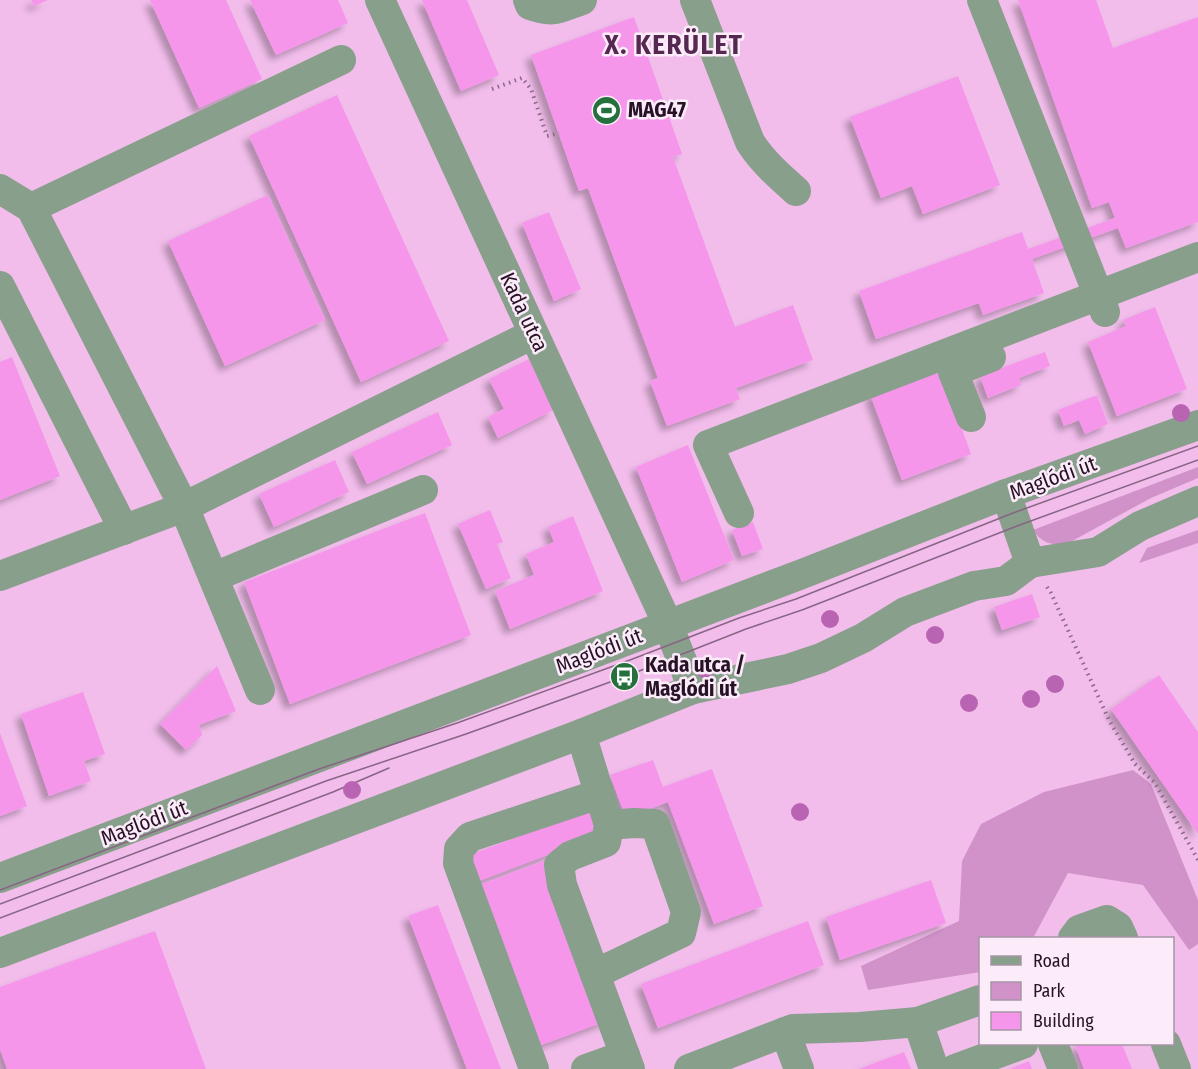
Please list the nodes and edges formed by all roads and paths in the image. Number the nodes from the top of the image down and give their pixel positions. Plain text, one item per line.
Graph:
1 (380, 0) edge
2 (528, 0) edge
3 (582, 0) edge
4 (695, 0) edge
5 (981, 0) edge
6 (341, 60) dead end
7 (492, 89) dead end
8 (559, 133) dead end
9 (0, 189) edge
10 (796, 191) dead end
11 (31, 208) junction
12 (1198, 257) edge
13 (0, 286) edge
14 (1098, 295) junction
15 (533, 334) junction
16 (971, 417) dead end
17 (1198, 425) edge
18 (423, 490) dead end
19 (1006, 494) junction
20 (1198, 501) edge
21 (184, 507) junction
22 (739, 513) dead end
23 (124, 530) junction
24 (1030, 563) junction
25 (0, 576) edge
26 (214, 577) junction
27 (668, 624) junction
28 (693, 688) junction
29 (261, 690) dead end
30 (581, 734) junction
31 (599, 794) junction
32 (609, 825) junction
33 (1198, 860) edge
34 (0, 879) edge
35 (1074, 937) edge
36 (1122, 937) edge
37 (0, 953) edge
38 (595, 974) junction
39 (979, 1001) edge
40 (918, 1022) junction
41 (784, 1032) junction
42 (1020, 1045) edge
43 (1053, 1045) edge
44 (1166, 1045) edge
45 (627, 1062) edge
46 (534, 1069) edge
47 (586, 1069) edge
48 (689, 1069) edge
49 (799, 1069) edge
50 (934, 1069) edge
51 (955, 1069) edge
52 (1063, 1069) edge
53 (1176, 1069) edge

1 - 15 street, Kada utca
2 - 3 street
4 - 10 street
5 - 14 street
6 - 11 street
7 - 8 path
9 - 11 street
11 - 21 street
12 - 14 street
13 - 23 street
14 - 16 street
14 - 22 street
15 - 21 street
15 - 27 street, Kada utca
17 - 19 street, Maglódi út
18 - 26 street
19 - 24 street
19 - 27 street, Maglódi út
20 - 24 street
21 - 23 street
21 - 26 street
23 - 25 street
24 - 28 street
24 - 33 path
26 - 29 street
27 - 28 street, Kada utca
27 - 34 street, Maglódi út
28 - 30 street
30 - 31 street
30 - 37 street
31 - 32 street
31 - 46 street
32 - 38 street
32 - 38 street
35 - 36 street
38 - 45 street
39 - 40 street
40 - 41 street
40 - 50 street
41 - 48 street
41 - 49 street
42 - 51 street
43 - 52 street
44 - 53 street
45 - 47 street

